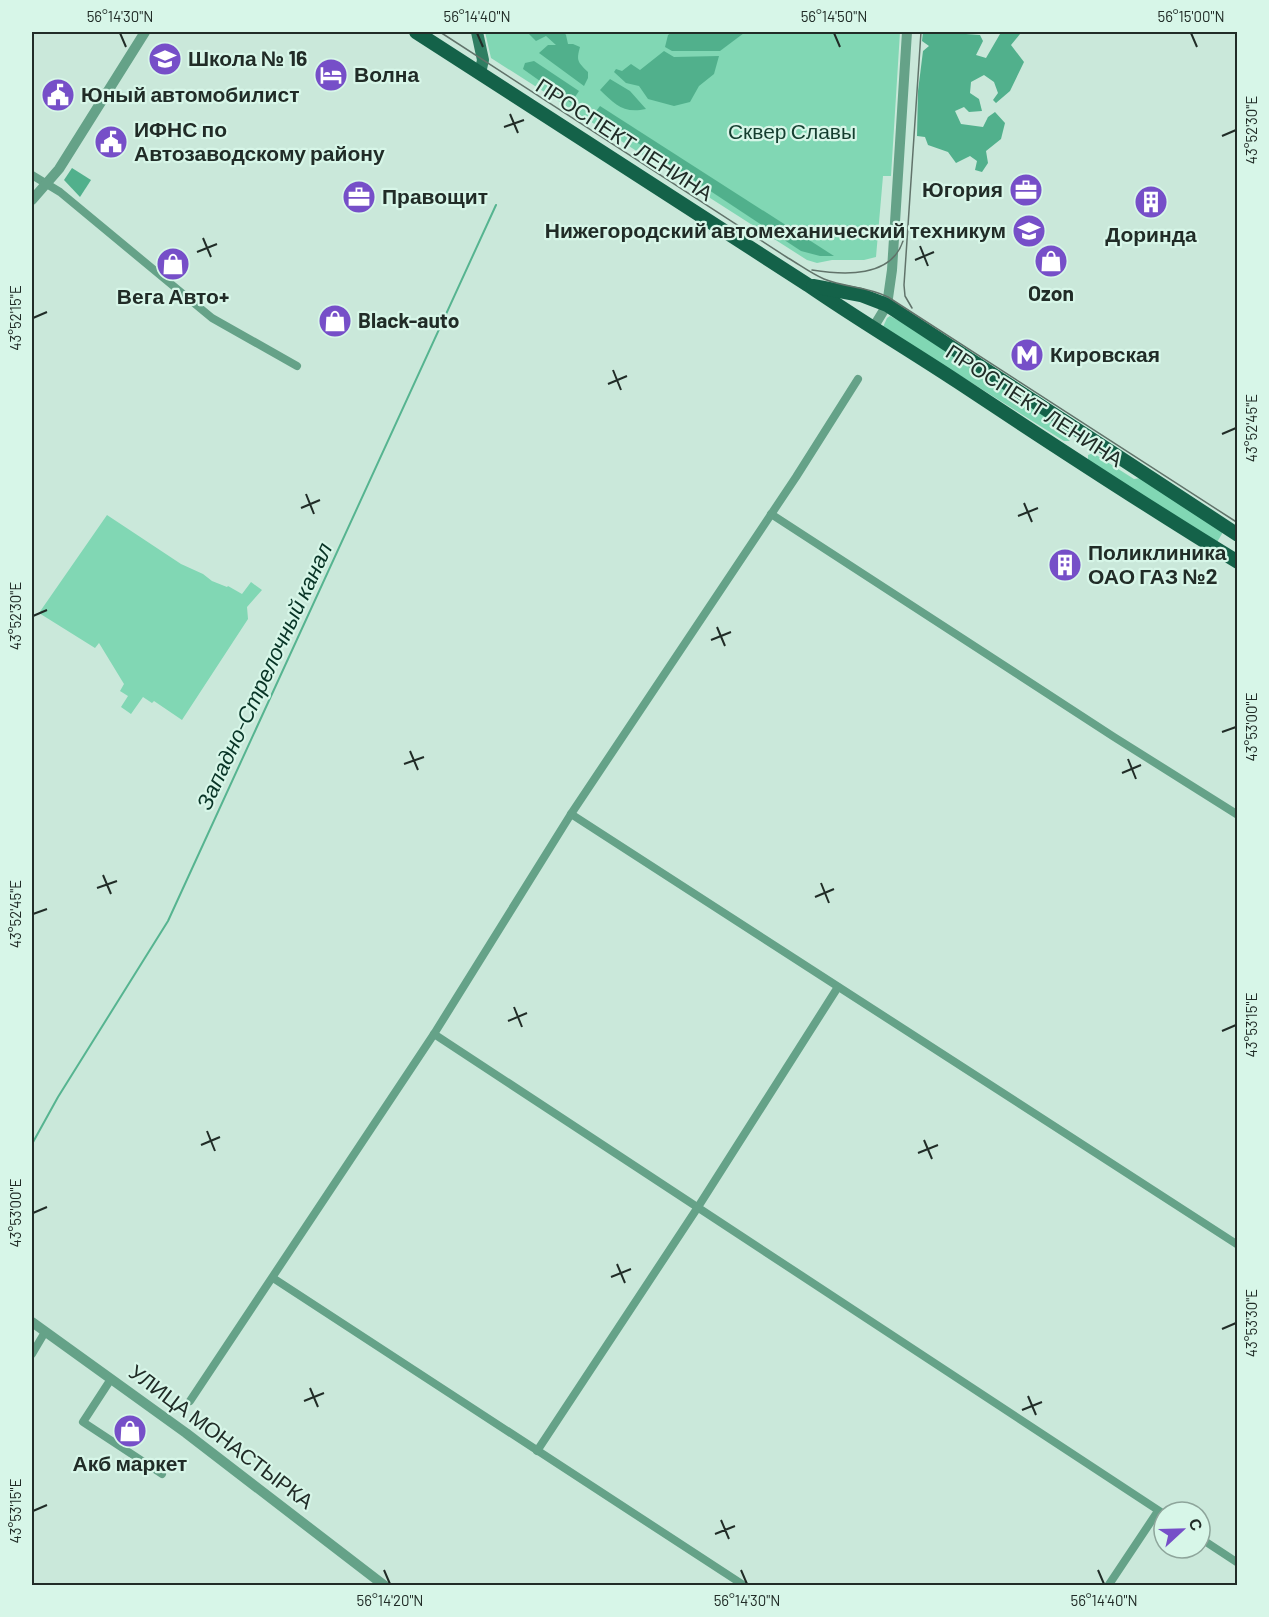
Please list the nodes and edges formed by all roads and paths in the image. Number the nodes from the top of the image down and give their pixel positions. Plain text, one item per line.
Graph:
1 (146, 32) edge
2 (416, 32) edge
3 (477, 32) edge
4 (907, 32) edge
5 (480, 72) junction
6 (32, 175) edge
7 (46, 184) junction
8 (32, 200) edge
9 (808, 285) junction
10 (887, 305) junction
11 (873, 328) junction
12 (297, 366) dead end
13 (858, 380) dead end
14 (1088, 438) junction
15 (1075, 459) junction
16 (771, 514) junction
17 (1238, 535) edge
18 (1237, 561) edge
19 (571, 814) junction
20 (1238, 815) edge
21 (838, 987) junction
22 (434, 1034) junction
23 (698, 1207) junction
24 (1238, 1245) edge
25 (273, 1278) junction
26 (32, 1322) edge
27 (45, 1332) junction
28 (32, 1354) edge
29 (111, 1379) junction
30 (190, 1401) dead end
31 (537, 1451) junction
32 (162, 1474) dead end
33 (1152, 1507) edge
34 (1152, 1525) edge
35 (1212, 1546) edge
36 (1238, 1563) edge
37 (385, 1586) edge
38 (745, 1586) edge
39 (1108, 1586) edge

1 - 7 street
2 - 5 main road, ПРОСПЕКТ ЛЕНИНА
3 - 5 main road
4 - 10 street
5 - 9 main road, ПРОСПЕКТ ЛЕНИНА
6 - 7 street
7 - 8 street
7 - 12 street
9 - 10 main road, ПРОСПЕКТ ЛЕНИНА
9 - 11 main road, ПРОСПЕКТ ЛЕНИНА
10 - 11 street
10 - 14 main road, ПРОСПЕКТ ЛЕНИНА
11 - 15 main road, ПРОСПЕКТ ЛЕНИНА
13 - 16 street
14 - 15 main road
14 - 17 main road, ПРОСПЕКТ ЛЕНИНА
15 - 18 main road, ПРОСПЕКТ ЛЕНИНА
16 - 19 street
16 - 20 street
19 - 21 street
19 - 22 street
21 - 23 street
21 - 24 street
22 - 23 street
22 - 25 street
23 - 31 street
23 - 33 street
25 - 30 street
25 - 31 street
26 - 27 street, УЛИЦА МОНАСТЫРКА
27 - 28 street
27 - 29 street, УЛИЦА МОНАСТЫРКА
29 - 32 street
29 - 37 street, УЛИЦА МОНАСТЫРКА
31 - 38 street
34 - 39 street
35 - 36 street

